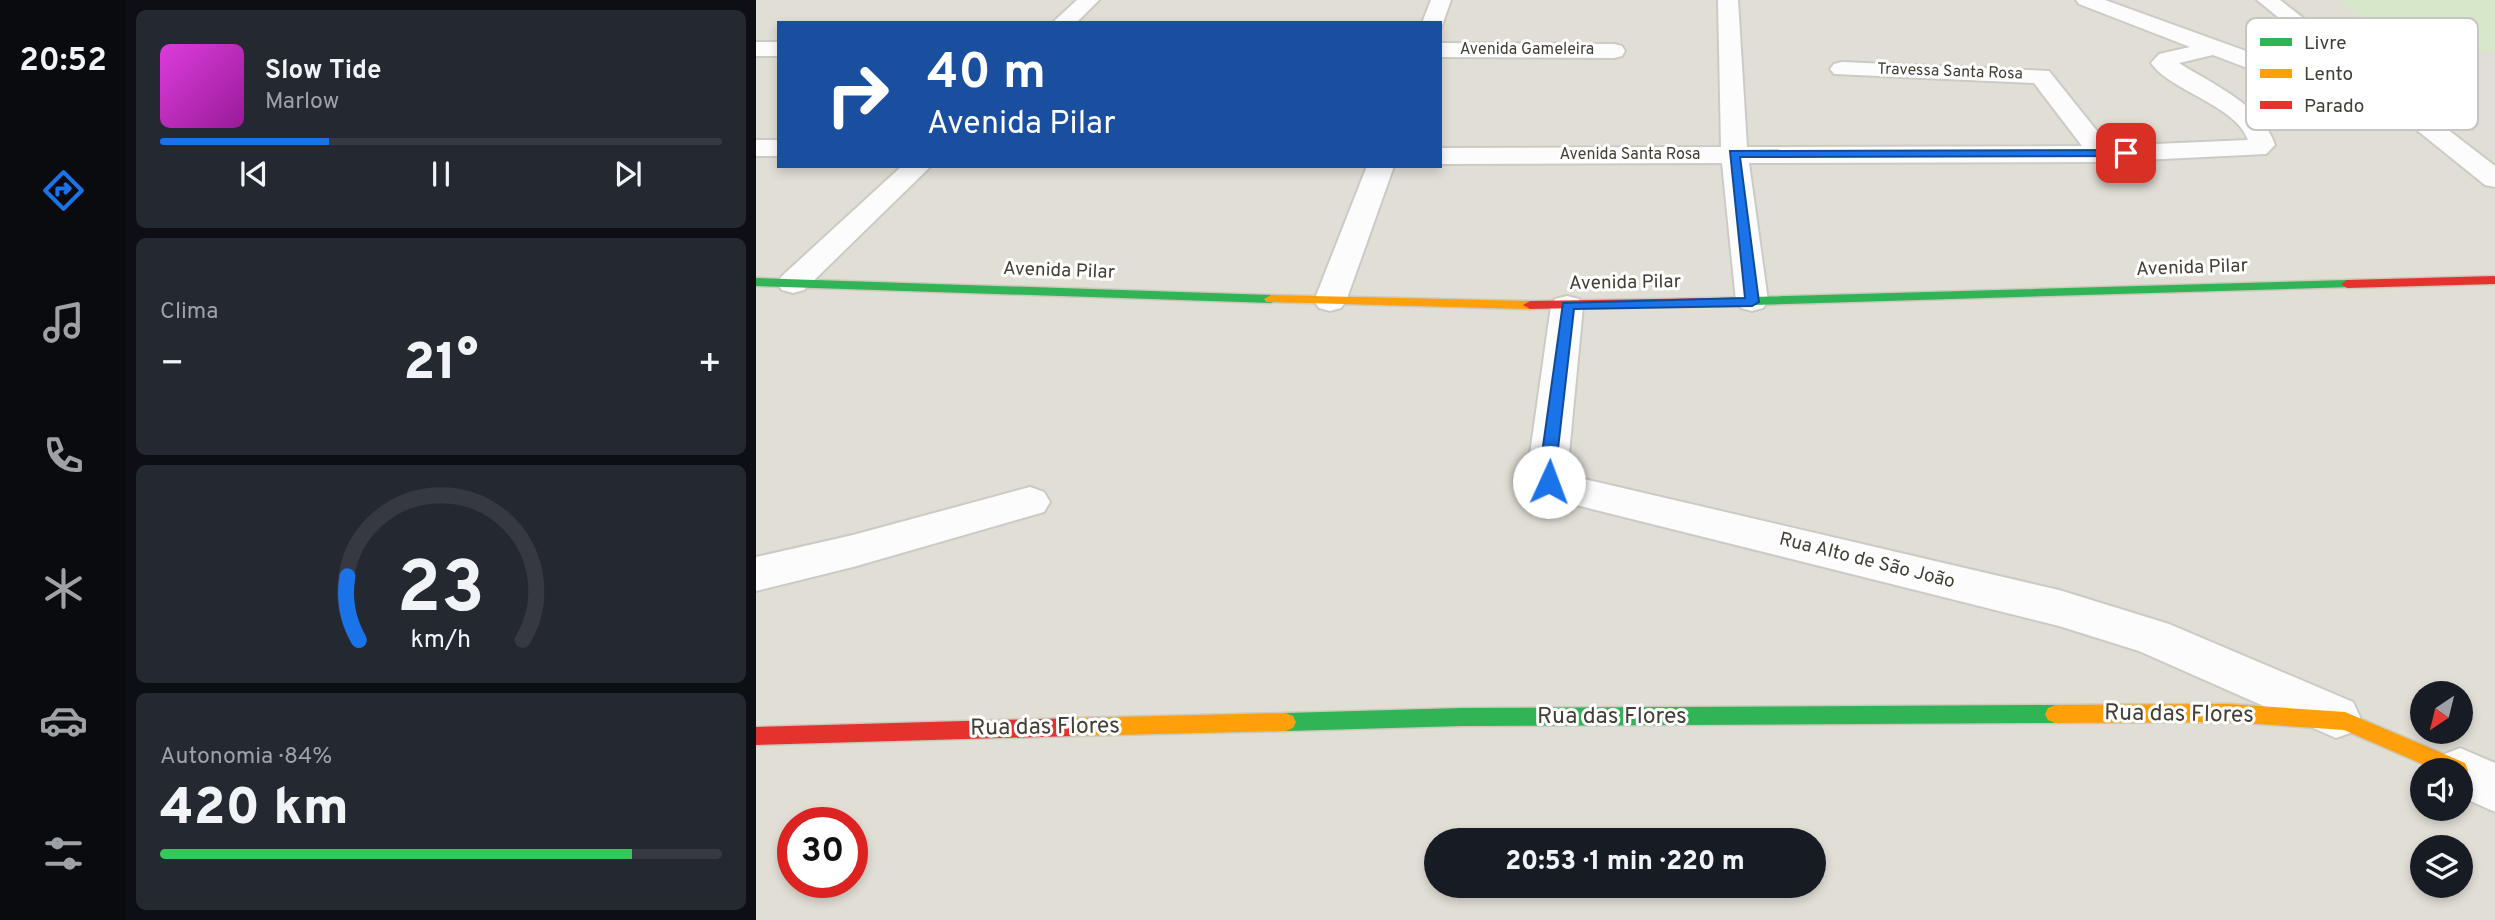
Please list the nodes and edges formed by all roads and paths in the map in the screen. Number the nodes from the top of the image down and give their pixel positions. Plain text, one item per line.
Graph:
1 (1088, 0) edge
2 (1441, 0) edge
3 (1728, 0) edge
4 (2086, 0) edge
5 (2267, 0) edge
6 (2290, 18) edge
7 (1065, 21) edge
8 (1434, 21) edge
9 (2214, 48) junction
10 (756, 49) edge
11 (777, 49) edge
12 (1442, 50) edge
13 (1614, 51) dead end
14 (2246, 60) edge
15 (1842, 69) dead end
16 (2246, 120) edge
17 (2255, 130) edge
18 (2433, 130) edge
19 (756, 148) edge
20 (777, 148) edge
21 (1734, 154) junction
22 (2102, 154) junction
23 (1442, 156) edge
24 (916, 168) edge
25 (1380, 168) edge
26 (2495, 179) edge
27 (2495, 280) edge
28 (756, 282) edge
29 (793, 283) junction
30 (1330, 301) junction
31 (1752, 302) junction
32 (1567, 306) junction
33 (1030, 502) dead end
34 (756, 573) edge
35 (2346, 721) junction
36 (756, 736) edge
37 (2430, 758) edge
38 (2473, 778) edge
39 (2495, 788) edge

1 - 7 street
2 - 8 street
3 - 21 street
4 - 9 street
5 - 6 street
9 - 14 street
9 - 16 street, Avenida Santa Rosa
10 - 11 street
12 - 13 street, Avenida Gameleira
15 - 22 street, Travessa Santa Rosa
17 - 22 street, Avenida Santa Rosa
18 - 26 street
19 - 20 street
21 - 22 street, Avenida Santa Rosa
21 - 23 street, Avenida Santa Rosa
21 - 31 street
24 - 29 street
25 - 30 street
27 - 31 street, Avenida Pilar
28 - 29 street, Avenida Pilar
29 - 30 street, Avenida Pilar
30 - 32 street, Avenida Pilar
31 - 32 street, Avenida Pilar
32 - 35 street, Rua Alto de São João
33 - 34 street
35 - 36 street, Rua das Flores
35 - 37 street, Rua das Flores
38 - 39 street, Rua das Flores

